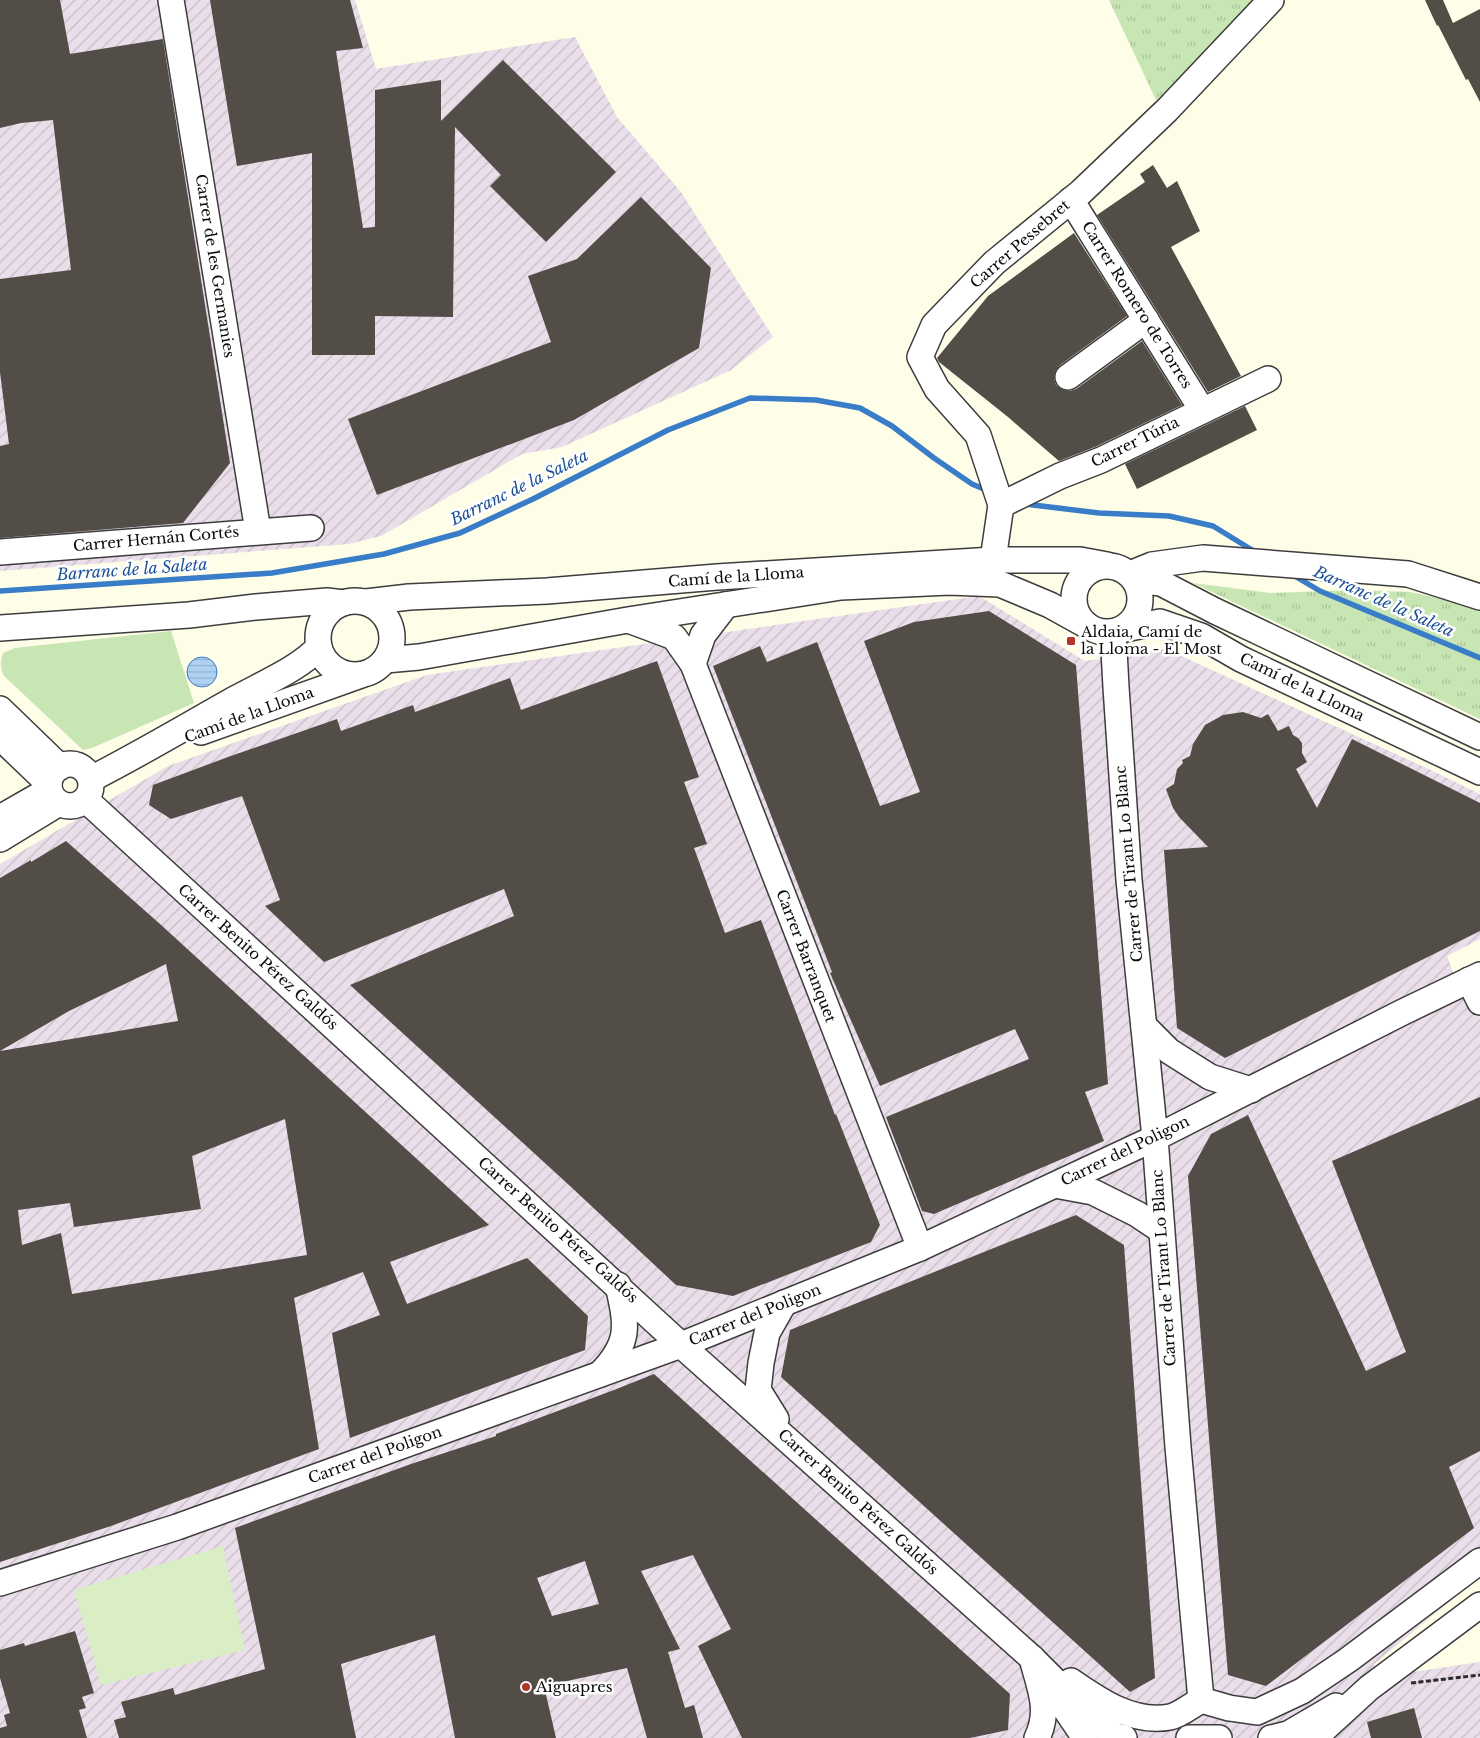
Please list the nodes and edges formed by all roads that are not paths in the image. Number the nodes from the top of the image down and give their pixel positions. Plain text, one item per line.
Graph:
1 (171, 0) edge
2 (1271, 0) edge
3 (1071, 200) junction
4 (1146, 320) junction
5 (1068, 377) dead end
6 (1268, 379) dead end
7 (1202, 410) junction
8 (1001, 505) junction
9 (311, 528) dead end
10 (258, 531) junction
11 (0, 552) edge
12 (994, 560) junction
13 (1124, 573) junction
14 (1480, 597) edge
15 (355, 602) junction
16 (726, 605) junction
17 (1215, 611) junction
18 (189, 615) junction
19 (628, 620) junction
20 (1110, 627) junction
21 (0, 628) edge
22 (319, 639) junction
23 (385, 660) junction
24 (693, 664) junction
25 (361, 674) junction
26 (0, 709) edge
27 (0, 737) edge
28 (1480, 737) edge
29 (138, 755) junction
30 (1480, 772) edge
31 (54, 786) junction
32 (88, 789) junction
33 (0, 818) edge
34 (0, 839) edge
35 (1475, 977) edge
36 (1480, 1002) edge
37 (1144, 1026) junction
38 (1251, 1090) junction
39 (1154, 1138) junction
40 (1055, 1185) junction
41 (1161, 1230) junction
42 (920, 1248) junction
43 (618, 1285) junction
44 (784, 1303) junction
45 (681, 1345) junction
46 (600, 1374) junction
47 (791, 1442) junction
48 (1480, 1561) edge
49 (0, 1583) edge
50 (1480, 1605) edge
51 (1032, 1658) junction
52 (1348, 1660) junction
53 (1369, 1688) junction
54 (1201, 1700) junction
55 (1324, 1713) junction
56 (1036, 1738) edge
57 (1085, 1738) edge
58 (1124, 1738) edge
59 (1189, 1738) edge
60 (1219, 1738) edge
61 (1271, 1738) edge
62 (1317, 1738) edge

1 - 10 street, Carrer de les Germanies
2 - 3 street, Carrer Pessebret
3 - 4 street, Carrer Romero de Torres
3 - 8 street, Carrer Pessebret
4 - 5 street
4 - 7 street, Carrer Romero de Torres
6 - 7 street, Carrer Túria
7 - 8 street, Carrer Túria
8 - 12 street, Carrer Pessebret
9 - 10 street, Carrer Hernán Cortés
10 - 11 street, Carrer Hernán Cortés
12 - 13 street, Camí de la Lloma
12 - 15 street, Camí de la Lloma
13 - 14 street
13 - 17 street, Camí de la Lloma
13 - 20 street
13 - 20 street
15 - 18 street
15 - 22 street
15 - 23 street
16 - 19 street, Camí de la Lloma
16 - 20 street, Camí de la Lloma
16 - 24 street
17 - 20 street, Camí de la Lloma
17 - 28 street, Camí de la Lloma
18 - 21 street
18 - 22 street
19 - 23 street, Camí de la Lloma
19 - 24 street, Carrer Barranquet
20 - 30 street, Camí de la Lloma
20 - 37 street, Carrer de Tirant Lo Blanc
22 - 25 street
22 - 29 street, Camí de la Lloma
23 - 25 street
24 - 42 street, Carrer Barranquet
25 - 29 street, Camí de la Lloma
26 - 31 street
27 - 31 street
29 - 32 street, Camí de la Lloma
31 - 32 street, Camí de la Lloma
31 - 32 street, Carrer Benito Pérez Galdós
31 - 33 street
31 - 34 street
32 - 43 street, Carrer Benito Pérez Galdós
35 - 36 street
35 - 38 street, Carrer del Poligon
37 - 38 street
37 - 39 street, Carrer de Tirant Lo Blanc
38 - 39 street, Carrer del Poligon
39 - 40 street, Carrer del Poligon
39 - 41 street, Carrer de Tirant Lo Blanc
40 - 41 street
40 - 42 street, Carrer del Poligon
41 - 54 street, Carrer de Tirant Lo Blanc
42 - 44 street, Carrer del Poligon
43 - 45 street, Carrer Benito Pérez Galdós
43 - 46 street
44 - 45 street, Carrer del Poligon
44 - 47 street
45 - 46 street, Carrer del Poligon
45 - 47 street, Carrer Benito Pérez Galdós
46 - 49 street, Carrer del Poligon
47 - 51 street, Carrer Benito Pérez Galdós
48 - 52 street
50 - 53 street
51 - 54 street, Carrer Benito Pérez Galdós
51 - 56 street
51 - 57 street, Carrer Benito Pérez Galdós
51 - 58 street, Carrer Benito Pérez Galdós
52 - 54 street
52 - 55 street
53 - 55 street
53 - 62 street
55 - 61 street
59 - 60 street

